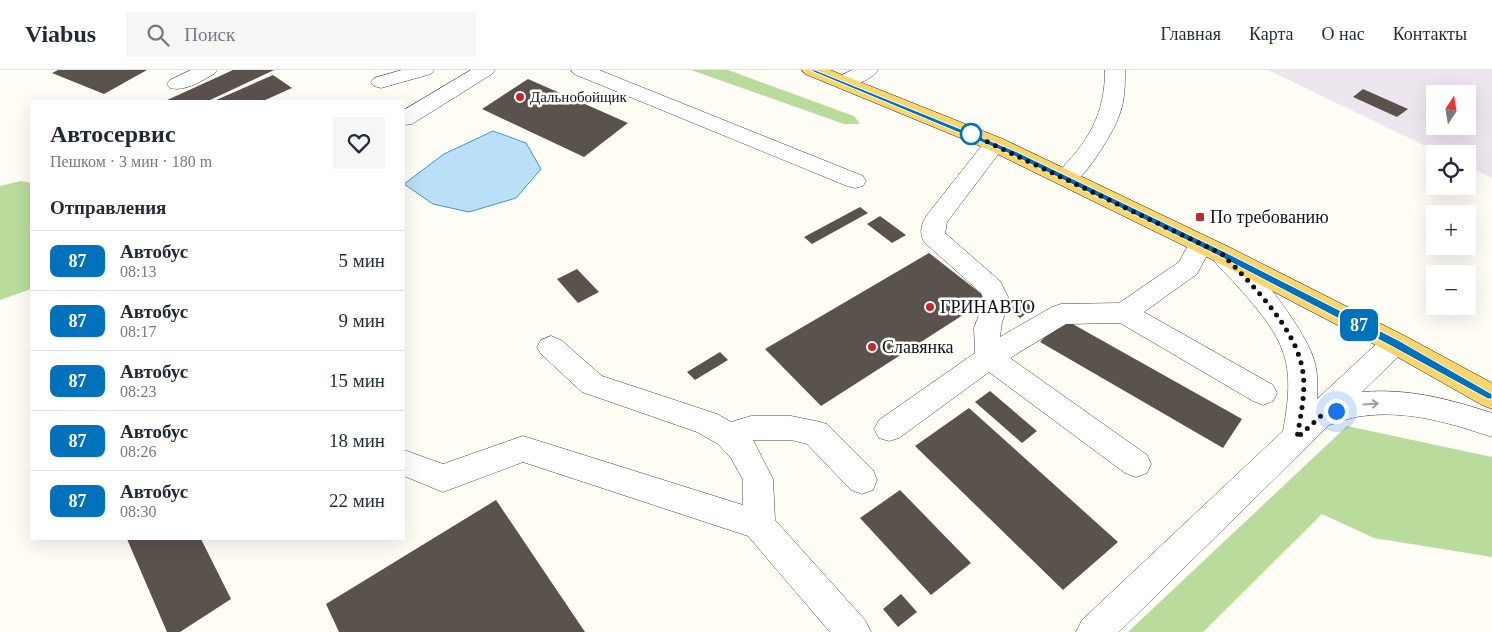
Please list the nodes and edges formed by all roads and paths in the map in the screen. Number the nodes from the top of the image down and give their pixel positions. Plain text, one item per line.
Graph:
1 (208, 70) edge
2 (424, 70) edge
3 (485, 70) edge
4 (581, 70) edge
5 (812, 70) edge
6 (868, 70) edge
7 (1115, 70) edge
8 (381, 82) dead end
9 (843, 82) junction
10 (177, 84) dead end
11 (405, 118) edge
12 (995, 144) junction
13 (1066, 178) junction
14 (855, 181) dead end
15 (1211, 249) junction
16 (1124, 313) junction
17 (1395, 343) junction
18 (551, 347) dead end
19 (990, 357) junction
20 (1263, 393) dead end
21 (1492, 396) edge
22 (1323, 414) junction
23 (1492, 424) edge
24 (889, 429) dead end
25 (729, 435) junction
26 (1297, 438) junction
27 (405, 463) edge
28 (1136, 464) dead end
29 (862, 480) dead end
30 (759, 524) junction
31 (853, 632) edge
32 (1094, 632) edge

1 - 10 street
2 - 8 street
3 - 11 street
4 - 14 street
5 - 9 main road
6 - 9 street
7 - 13 street
9 - 12 main road
12 - 13 main road
12 - 19 street
13 - 15 main road
15 - 16 street
15 - 17 main road
15 - 26 street
16 - 19 street
16 - 20 street
17 - 21 main road
17 - 22 street
18 - 25 street
19 - 24 street
19 - 28 street
22 -> 23 street
22 - 26 street
25 - 29 street
25 - 30 street
26 - 32 street
27 - 30 street
30 - 31 street

